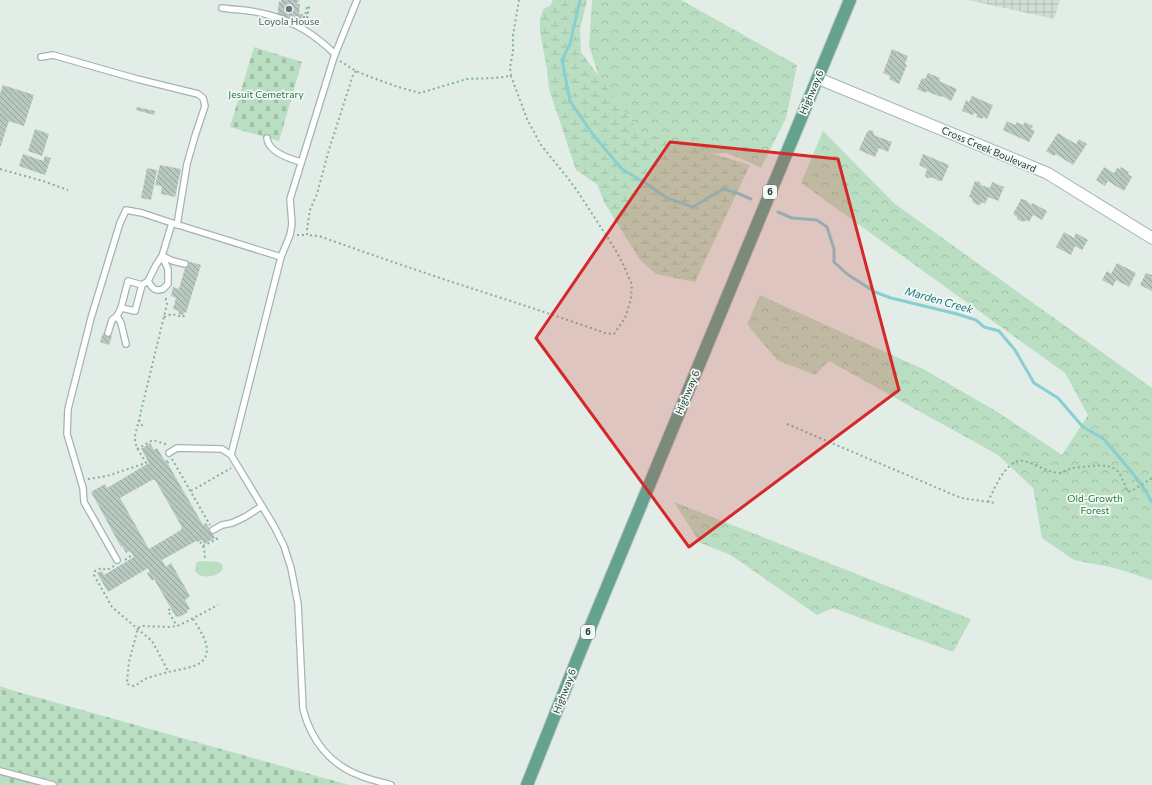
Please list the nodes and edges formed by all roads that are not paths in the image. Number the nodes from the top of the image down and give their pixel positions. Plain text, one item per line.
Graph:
1 (357, 0) edge
2 (850, 0) edge
3 (222, 8) dead end
4 (334, 56) junction
5 (42, 57) dead end
6 (817, 78) junction
7 (267, 138) dead end
8 (301, 162) junction
9 (175, 224) junction
10 (1152, 238) edge
11 (162, 256) junction
12 (281, 257) junction
13 (185, 264) dead end
14 (148, 281) junction
15 (142, 285) junction
16 (121, 308) junction
17 (117, 316) junction
18 (108, 333) dead end
19 (126, 344) dead end
20 (169, 453) dead end
21 (231, 455) junction
22 (262, 506) junction
23 (212, 528) road end
24 (117, 560) dead end
25 (0, 771) edge
26 (53, 785) edge
27 (391, 785) edge
28 (527, 785) edge

1 - 4 lane
2 - 6 main road, Highway 6 / 6
3 - 4 lane
4 - 8 lane
5 - 9 lane
6 - 10 street, Cross Creek Boulevard
6 - 28 main road, Highway 6 / 6
7 - 8 lane
8 - 12 lane
9 - 11 lane
9 - 12 lane
9 - 24 lane
11 - 13 lane
11 - 14 lane
11 - 14 lane
12 - 21 lane
14 - 15 lane
15 - 16 lane
15 - 16 lane
16 - 17 lane
17 - 18 lane
17 - 19 lane
20 - 21 lane
21 - 22 lane
22 - 23 lane
22 - 27 lane
25 - 26 lane

